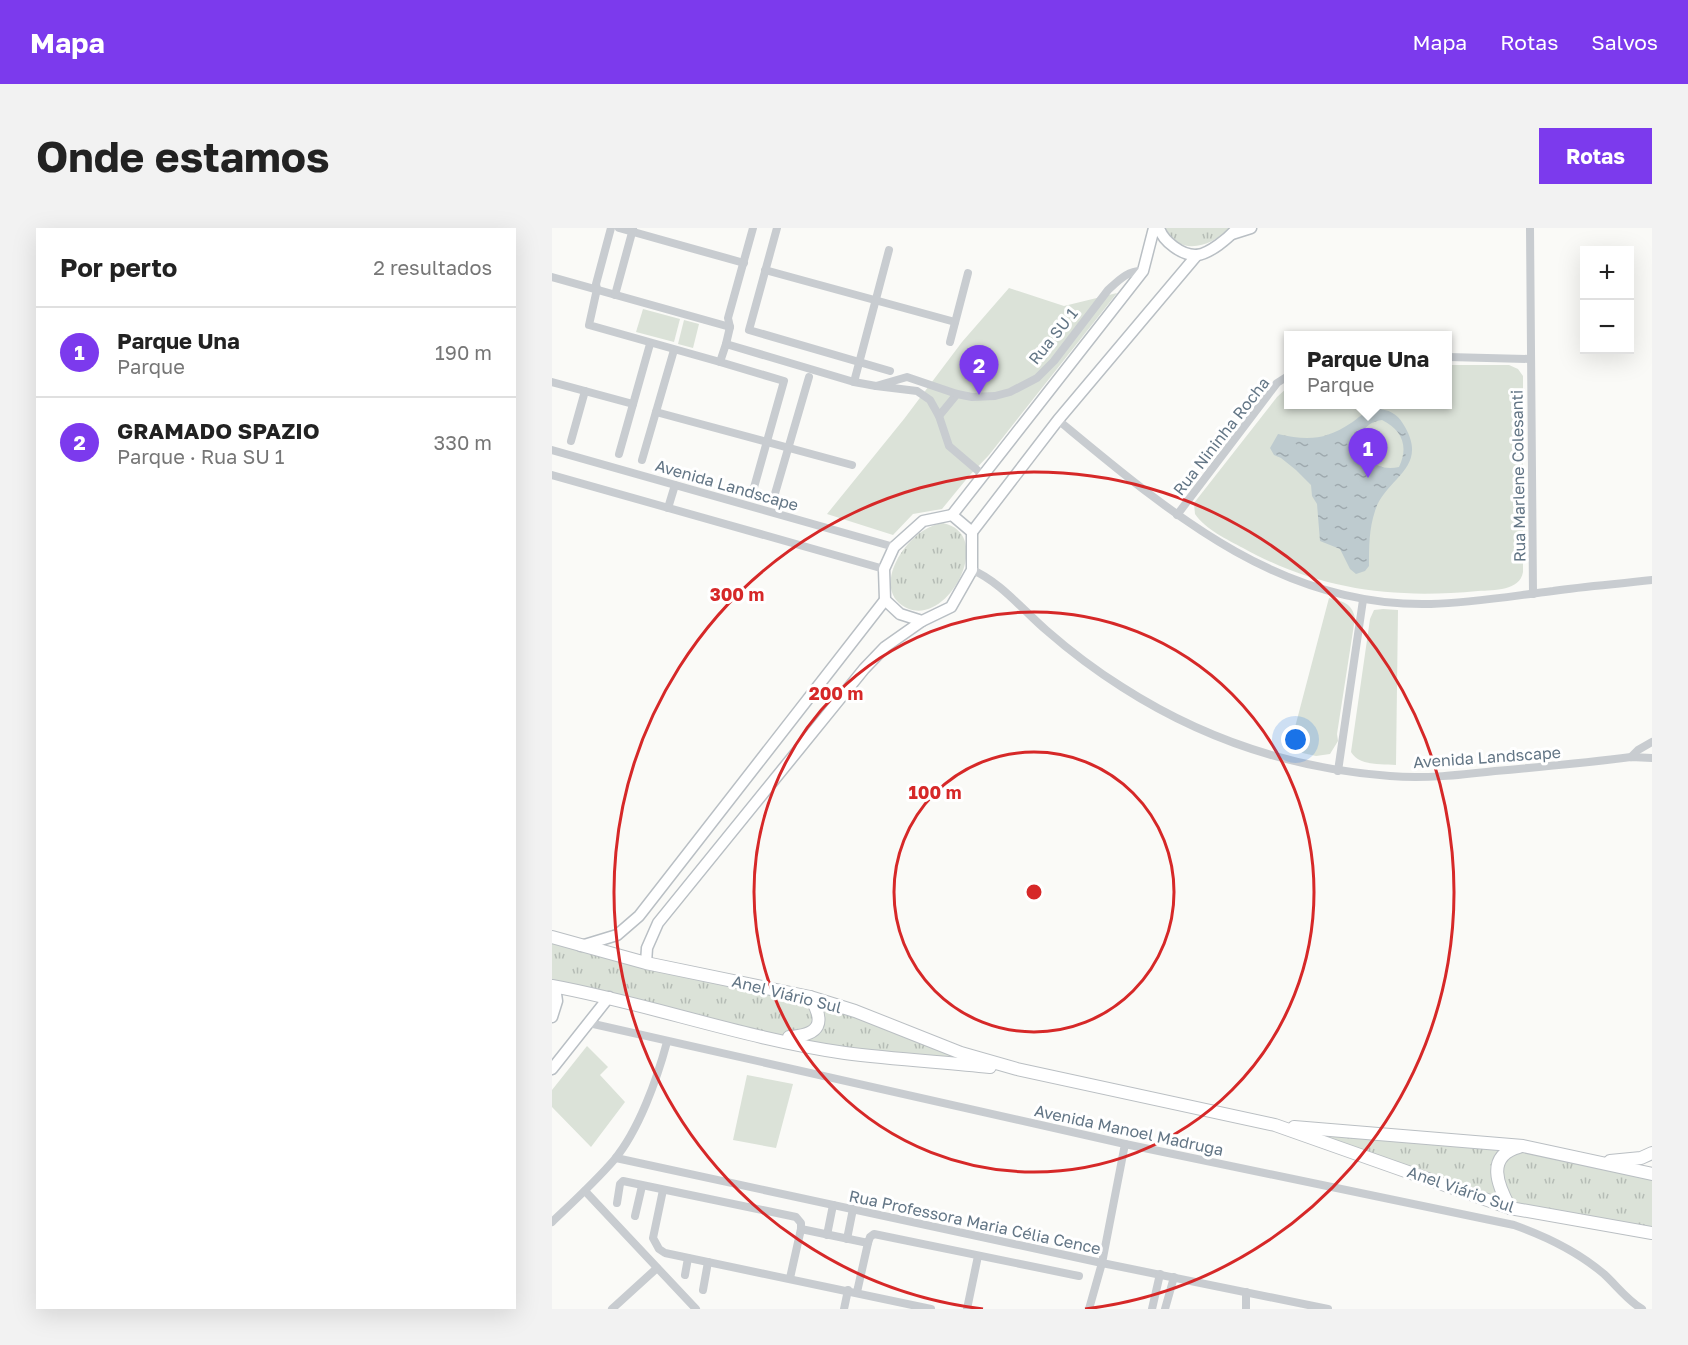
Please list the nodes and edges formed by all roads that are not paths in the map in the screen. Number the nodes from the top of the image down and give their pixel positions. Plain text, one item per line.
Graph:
1 (611, 228) edge
2 (619, 228) edge
3 (753, 228) edge
4 (777, 228) edge
5 (1154, 228) edge
6 (1159, 228) edge
7 (1251, 228) edge
8 (1530, 228) edge
9 (633, 230) edge
10 (1234, 231) edge
11 (889, 250) dead end
12 (1197, 255) junction
13 (744, 263) junction
14 (765, 270) junction
15 (1143, 271) junction
16 (968, 273) dead end
17 (552, 277) edge
18 (597, 289) junction
19 (615, 294) junction
20 (876, 300) junction
21 (955, 322) junction
22 (730, 327) junction
23 (950, 342) dead end
24 (650, 344) junction
25 (726, 344) junction
26 (674, 350) junction
27 (1452, 357) edge
28 (1530, 359) junction
29 (720, 362) junction
30 (859, 362) junction
31 (890, 370) dead end
32 (809, 377) dead end
33 (1284, 379) edge
34 (552, 382) edge
35 (854, 382) junction
36 (876, 386) junction
37 (585, 392) junction
38 (957, 394) junction
39 (633, 405) junction
40 (656, 412) junction
41 (939, 416) junction
42 (1058, 420) junction
43 (571, 441) dead end
44 (767, 443) junction
45 (789, 449) junction
46 (552, 450) edge
47 (619, 454) dead end
48 (642, 460) dead end
49 (852, 465) dead end
50 (552, 475) edge
51 (983, 475) junction
52 (675, 484) junction
53 (753, 491) dead end
54 (774, 497) dead end
55 (668, 508) junction
56 (952, 515) junction
57 (1177, 515) junction
58 (972, 532) junction
59 (894, 546) junction
60 (884, 569) junction
61 (972, 570) junction
62 (1652, 580) edge
63 (1533, 594) junction
64 (885, 600) junction
65 (1363, 600) junction
66 (922, 621) junction
67 (1652, 742) edge
68 (1630, 757) junction
69 (1652, 758) edge
70 (1338, 771) junction
71 (552, 937) edge
72 (580, 946) junction
73 (646, 963) junction
74 (554, 987) edge
75 (810, 997) junction
76 (609, 998) junction
77 (553, 1015) edge
78 (589, 1023) junction
79 (773, 1039) junction
80 (667, 1042) junction
81 (552, 1069) edge
82 (1017, 1069) junction
83 (1275, 1125) junction
84 (1125, 1144) junction
85 (1523, 1146) junction
86 (1652, 1153) edge
87 (616, 1158) junction
88 (1592, 1161) junction
89 (1652, 1174) edge
90 (642, 1185) junction
91 (663, 1190) junction
92 (585, 1191) junction
93 (617, 1203) dead end
94 (833, 1205) junction
95 (1510, 1208) junction
96 (853, 1209) junction
97 (635, 1216) dead end
98 (552, 1222) edge
99 (801, 1230) junction
100 (1652, 1233) edge
101 (827, 1235) junction
102 (847, 1239) junction
103 (868, 1243) junction
104 (978, 1256) junction
105 (688, 1258) junction
106 (708, 1262) junction
107 (1102, 1263) junction
108 (657, 1268) junction
109 (1160, 1274) junction
110 (685, 1275) dead end
111 (1079, 1276) dead end
112 (1174, 1277) junction
113 (790, 1278) junction
114 (703, 1290) dead end
115 (848, 1290) junction
116 (857, 1292) junction
117 (1246, 1292) junction
118 (612, 1309) edge
119 (696, 1309) edge
120 (844, 1309) edge
121 (931, 1309) edge
122 (967, 1309) edge
123 (1089, 1309) edge
124 (1152, 1309) edge
125 (1165, 1309) edge
126 (1246, 1309) edge
127 (1328, 1309) edge
128 (1642, 1309) edge

1 - 18 street
2 - 9 street
3 - 13 street
4 - 14 street
5 - 15 street
6 - 12 street
7 - 10 street
8 - 28 street, Rua Marlene Colesanti
9 - 13 street
9 - 19 street
10 - 12 street
11 - 20 street
12 - 42 street
13 - 22 street
14 - 20 street
14 - 30 street
15 - 38 street, Rua SU 1
15 - 51 street
16 - 21 street
17 - 18 street
18 - 19 street
18 - 24 street
19 - 22 street
20 - 21 street
20 - 30 street
21 - 23 street
22 - 25 street
24 - 26 street
24 - 39 street
25 - 29 street
25 - 35 street
26 - 29 street
26 - 40 street
27 - 28 street
28 - 63 street, Rua Marlene Colesanti
29 - 44 street
30 - 31 street
30 - 35 street
32 - 45 street
33 - 57 street, Rua Nininha Rocha
34 - 37 street
35 - 36 street
36 - 38 street, Rua SU 1
36 - 41 street
37 - 39 street
37 - 43 street
38 - 41 street
39 - 47 street
40 - 44 street
40 - 48 street
41 - 51 street
42 - 57 street
42 - 58 street
44 - 45 street
44 - 53 street
45 - 49 street
45 - 54 street
46 - 52 street, Avenida Landscape
50 - 55 street
51 - 56 street
52 - 55 street
52 - 59 street, Avenida Landscape
55 - 60 street
56 - 58 street
56 - 59 street
57 - 65 street
58 - 61 street
59 - 60 street
60 - 64 street
61 - 66 street
61 - 70 street, Avenida Landscape
62 - 63 street
63 - 65 street
64 - 66 street
64 - 72 street
65 - 70 street
66 - 73 street
67 - 68 street, Avenida Landscape
68 - 69 street, Avenida Landscape
68 - 70 street, Avenida Landscape
71 - 72 main road, Anel Viário Sul
72 - 73 main road, Anel Viário Sul
73 - 75 main road, Anel Viário Sul
74 - 76 main road, Anel Viário Sul
74 - 77 street
75 - 79 main road
75 - 82 main road, Anel Viário Sul
76 - 78 street
76 - 79 main road, Anel Viário Sul
78 - 80 street, Avenida Manoel Madruga
78 - 81 street
79 - 82 main road, Anel Viário Sul
80 - 84 street, Avenida Manoel Madruga
80 - 87 street
82 - 83 main road, Anel Viário Sul
83 - 85 main road, Anel Viário Sul
83 - 95 main road, Anel Viário Sul
84 - 107 street
84 - 128 street, Avenida Manoel Madruga
85 - 88 main road, Anel Viário Sul
85 - 95 main road
86 - 88 main road
87 - 92 street
87 - 94 street, Rua Professora Maria Célia Cence
88 - 89 main road, Anel Viário Sul
90 - 91 street
90 - 93 street
90 - 97 street
91 - 99 street
91 - 105 street
92 - 98 street
92 - 108 street
94 - 96 street, Rua Professora Maria Célia Cence
94 - 101 street
95 - 100 main road, Anel Viário Sul
96 - 102 street
96 - 107 street, Rua Professora Maria Célia Cence
99 - 101 street
99 - 113 street
101 - 102 street
102 - 103 street
103 - 104 street
103 - 116 street
104 - 111 street
104 - 122 street
105 - 106 street
105 - 110 street
106 - 113 street
106 - 114 street
107 - 109 street, Rua Professora Maria Célia Cence
107 - 123 street
108 - 118 street
108 - 119 street
109 - 112 street, Rua Professora Maria Célia Cence
109 - 124 street
112 - 117 street, Rua Professora Maria Célia Cence
112 - 125 street
113 - 115 street
115 - 116 street
115 - 120 street
116 - 121 street
117 - 126 street
117 - 127 street, Rua Professora Maria Célia Cence

